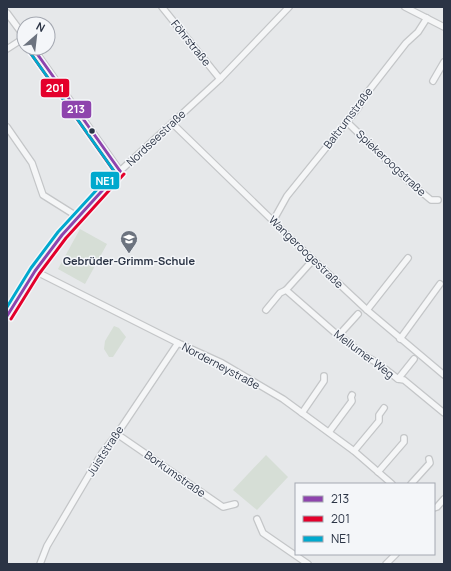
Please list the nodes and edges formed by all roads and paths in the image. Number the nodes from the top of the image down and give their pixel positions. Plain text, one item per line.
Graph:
1 (162, 7) edge
2 (289, 7) edge
3 (406, 7) edge
4 (422, 7) edge
5 (419, 13) junction
6 (7, 14) edge
7 (427, 18) junction
8 (16, 26) edge
9 (444, 27) edge
10 (16, 43) edge
11 (7, 49) edge
12 (38, 56) edge
13 (444, 62) edge
14 (220, 79) junction
15 (434, 81) dead end
16 (347, 122) junction
17 (172, 123) junction
18 (7, 127) edge
19 (120, 171) junction
20 (438, 200) dead end
21 (78, 217) junction
22 (273, 221) junction
23 (408, 258) dead end
24 (313, 260) junction
25 (35, 271) junction
26 (440, 284) dead end
27 (286, 290) junction
28 (266, 310) dead end
29 (367, 310) junction
30 (358, 314) dead end
31 (7, 316) edge
32 (339, 335) junction
33 (400, 339) junction
34 (178, 343) junction
35 (414, 359) dead end
36 (444, 375) edge
37 (324, 376) dead end
38 (398, 379) junction
39 (352, 395) dead end
40 (384, 408) dead end
41 (302, 413) junction
42 (444, 413) edge
43 (329, 432) junction
44 (117, 434) junction
45 (404, 438) dead end
46 (354, 451) junction
47 (430, 459) dead end
48 (378, 472) junction
49 (391, 483) edge
50 (412, 483) edge
51 (444, 499) edge
52 (235, 504) dead end
53 (435, 508) edge
54 (257, 519) dead end
55 (395, 555) edge
56 (40, 564) edge
57 (308, 564) edge
58 (386, 564) edge

1 - 14 street, Föhrstraße
2 - 14 street, Nordseestraße
3 - 5 street
4 - 5 street
5 - 7 street
6 - 8 street
7 - 9 street
7 - 16 street, Baltrumstraße
10 - 11 street
12 - 19 street
13 - 15 street
14 - 17 street, Nordseestraße
16 - 20 street, Spiekeroogstraße
16 - 22 street, Baltrumstraße
17 - 19 street, Nordseestraße
17 - 22 street, Wangeroogestraße
18 - 21 street
19 - 21 street, Nordseestraße
21 - 25 street, Nordseestraße
22 - 24 street, Wangeroogestraße
23 - 29 street
24 - 27 street
24 - 29 street, Wangeroogestraße
25 - 31 street, Nordseestraße
25 - 34 street, Norderneystraße
26 - 33 street
27 - 28 street
27 - 32 street, Mellumer Weg
29 - 33 street, Wangeroogestraße
30 - 32 street
32 - 38 street, Mellumer Weg
33 - 36 street, Wangeroogestraße
34 - 41 street, Norderneystraße
34 - 44 street, Juiststraße
35 - 38 street
37 - 41 street
38 - 42 street, Mellumer Weg
39 - 43 street
40 - 46 street
41 - 43 street, Norderneystraße
43 - 46 street, Norderneystraße
44 - 52 street, Borkumstraße
44 - 56 street, Juiststraße
45 - 48 street
46 - 48 street, Norderneystraße
47 - 50 street
48 - 49 street, Norderneystraße
51 - 53 street
54 - 57 street
55 - 58 street

